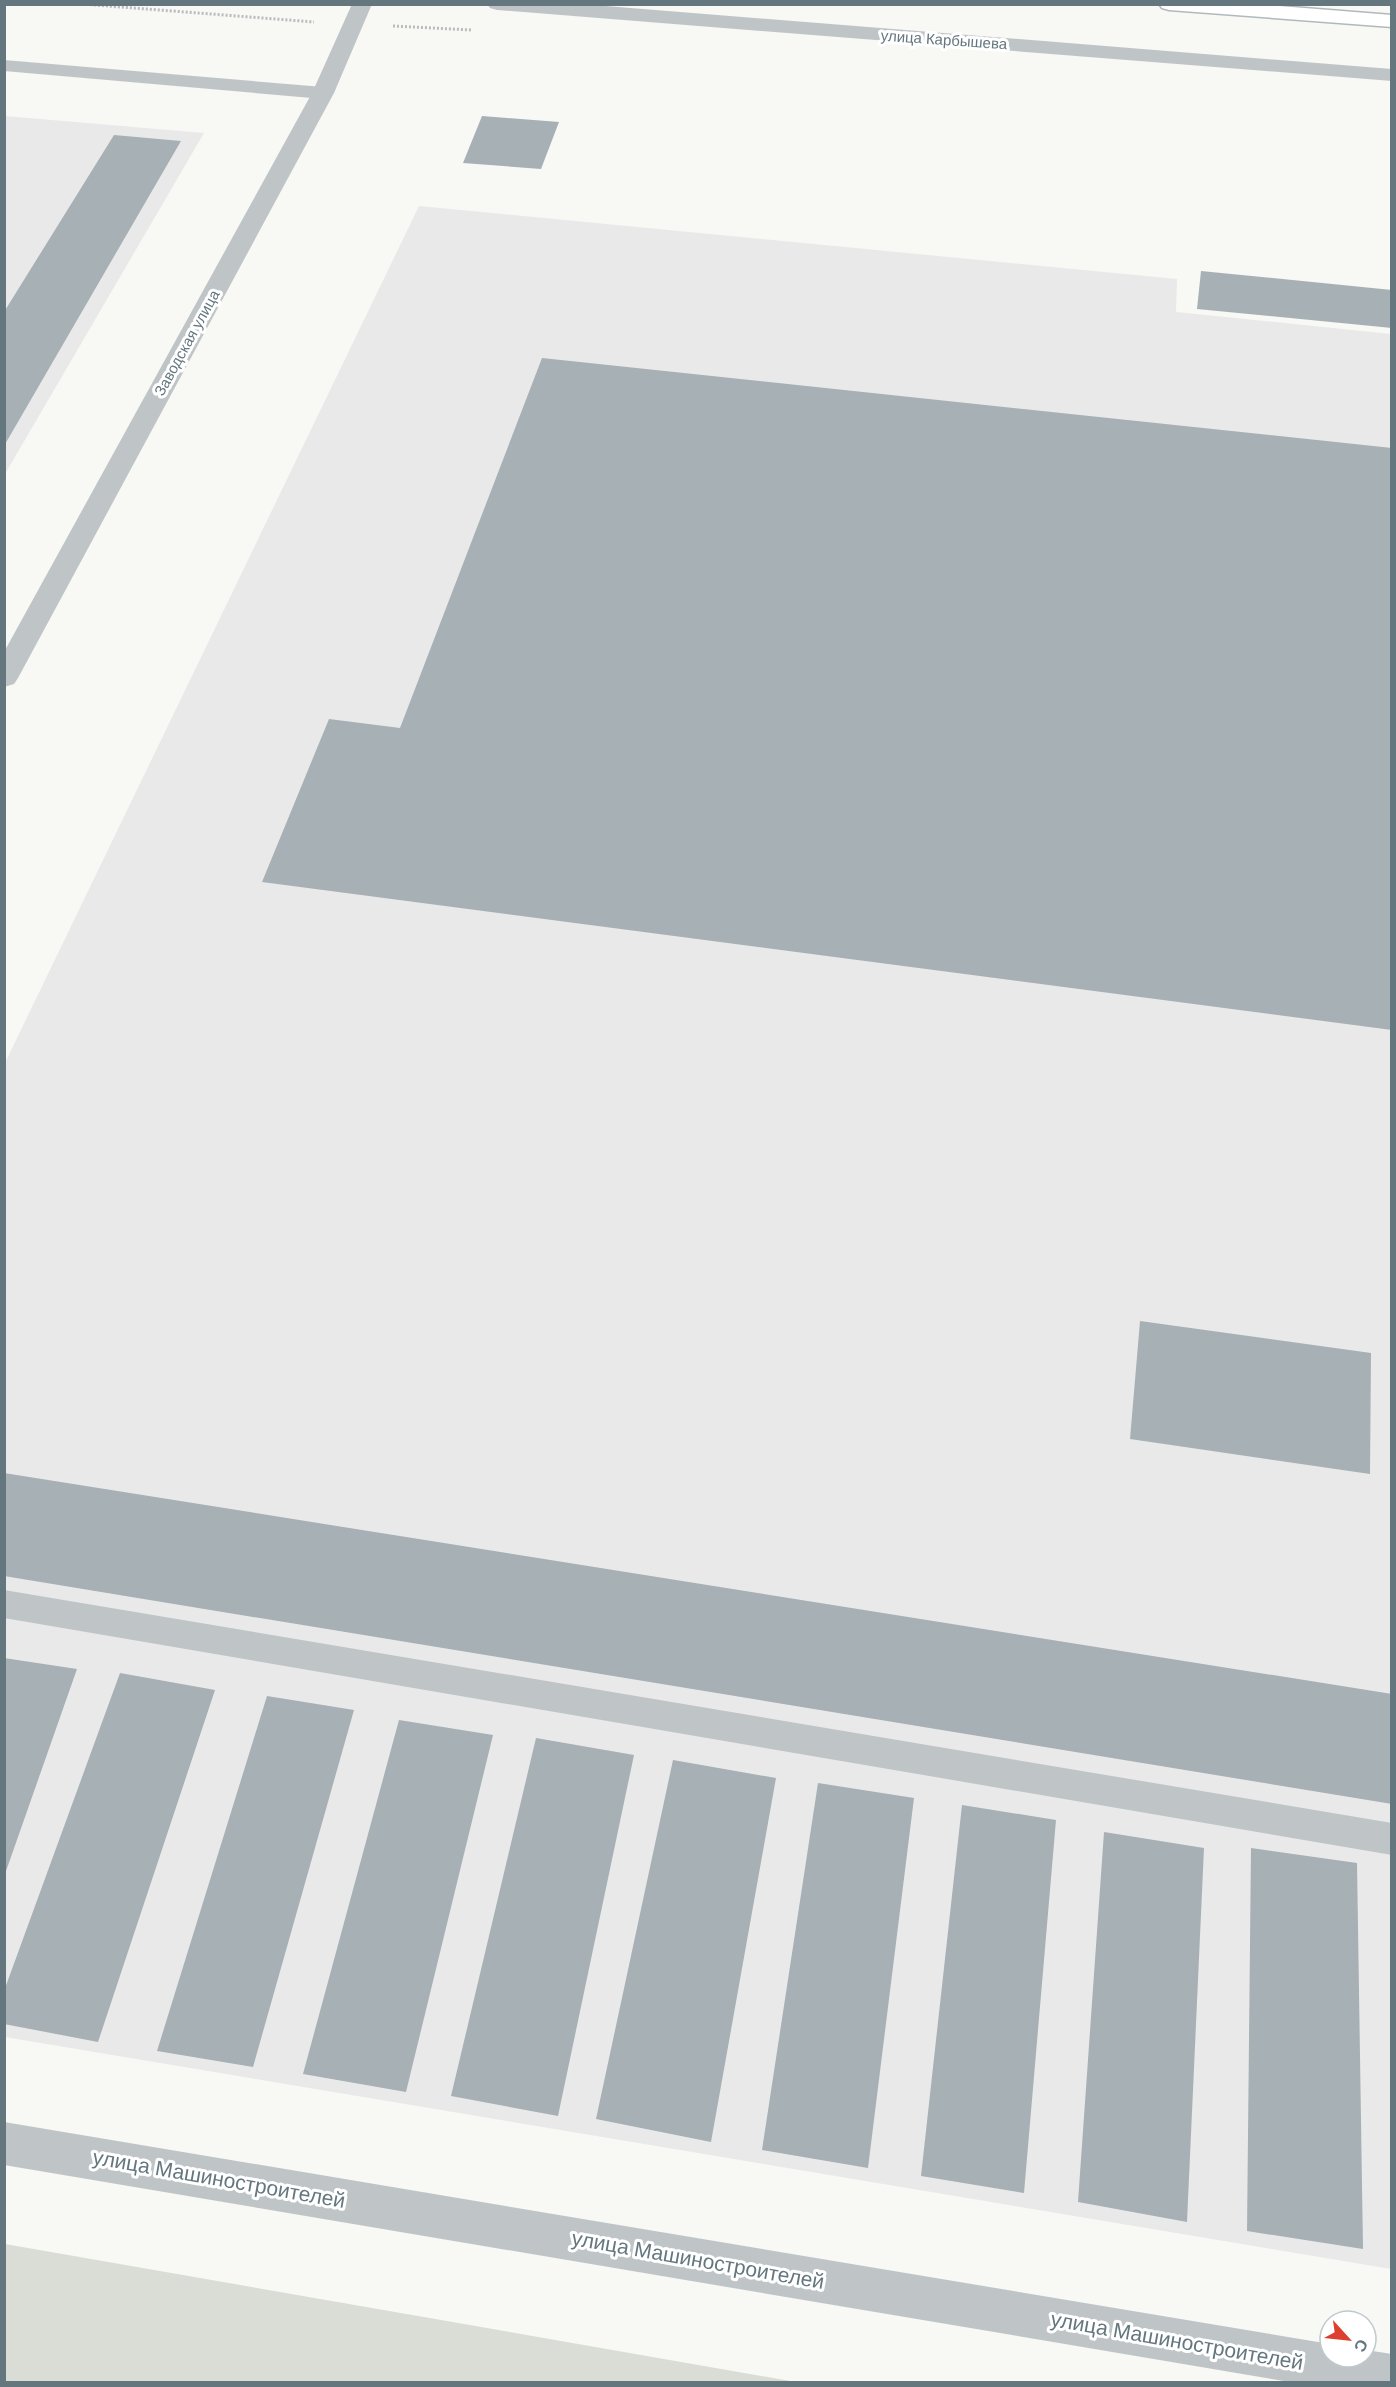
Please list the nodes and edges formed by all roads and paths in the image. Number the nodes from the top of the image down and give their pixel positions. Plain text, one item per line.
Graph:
1 (82, 4) edge
2 (362, 4) edge
3 (497, 4) edge
4 (1169, 4) edge
5 (218, 15) dead end
6 (1392, 21) edge
7 (4, 65) edge
8 (1392, 75) edge
9 (323, 93) junction
10 (4, 678) edge
11 (4, 1604) edge
12 (1392, 1839) edge
13 (4, 2143) edge
14 (1392, 2377) edge

1 - 5 path
2 - 9 street, Заводская улица
3 - 8 street, улица Карбышева
4 - 6 street
7 - 9 lane
9 - 10 street, Заводская улица
11 - 12 lane
13 - 14 street, улица Машиностроителей

